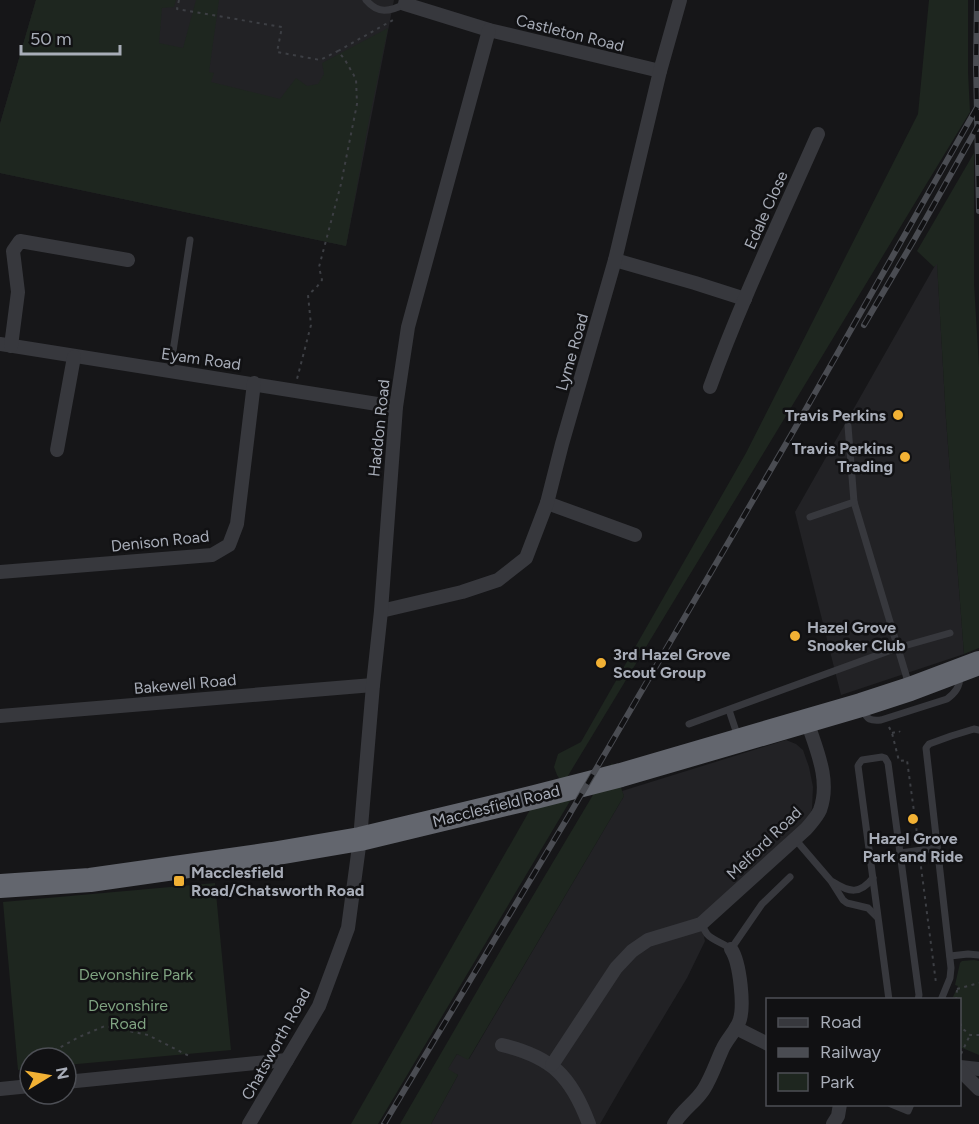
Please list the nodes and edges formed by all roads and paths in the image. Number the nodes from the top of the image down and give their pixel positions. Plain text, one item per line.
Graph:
1 (179, 0) edge
2 (366, 0) edge
3 (680, 0) edge
4 (408, 4) edge
5 (489, 30) junction
6 (338, 51) junction
7 (660, 71) junction
8 (818, 134) dead end
9 (190, 240) dead end
10 (128, 260) dead end
11 (615, 260) junction
12 (745, 299) junction
13 (5, 345) edge
14 (75, 357) junction
15 (170, 371) junction
16 (254, 383) junction
17 (710, 387) dead end
18 (294, 390) junction
19 (396, 407) junction
20 (848, 426) dead end
21 (57, 450) dead end
22 (854, 502) junction
23 (547, 503) junction
24 (810, 517) dead end
25 (635, 535) dead end
26 (0, 572) edge
27 (381, 611) junction
28 (950, 633) dead end
29 (897, 648) junction
30 (969, 667) edge
31 (373, 685) junction
32 (910, 689) junction
33 (861, 705) junction
34 (729, 710) junction
35 (0, 716) edge
36 (885, 719) junction
37 (807, 721) junction
38 (689, 724) dead end
39 (979, 730) edge
40 (900, 732) dead end
41 (892, 733) junction
42 (738, 740) junction
43 (360, 839) junction
44 (795, 839) junction
45 (937, 848) junction
46 (919, 850) junction
47 (900, 853) junction
48 (790, 877) dead end
49 (873, 878) junction
50 (831, 881) junction
51 (0, 886) edge
52 (878, 918) junction
53 (693, 930) junction
54 (731, 949) junction
55 (979, 955) edge
56 (950, 956) junction
57 (979, 983) edge
58 (947, 986) junction
59 (889, 998) edge
60 (918, 998) edge
61 (941, 998) edge
62 (956, 998) edge
63 (961, 1026) edge
64 (736, 1028) junction
65 (970, 1035) junction
66 (979, 1035) edge
67 (766, 1043) edge
68 (502, 1045) dead end
69 (62, 1046) edge
70 (961, 1054) edge
71 (287, 1060) junction
72 (552, 1065) junction
73 (210, 1068) junction
74 (961, 1068) edge
75 (961, 1068) edge
76 (961, 1069) edge
77 (979, 1069) edge
78 (979, 1077) edge
79 (78, 1081) edge
80 (18, 1087) edge
81 (0, 1089) edge
82 (979, 1089) edge
83 (840, 1106) edge
84 (896, 1106) edge
85 (909, 1106) edge
86 (249, 1124) edge
87 (588, 1124) edge
88 (674, 1124) edge
89 (833, 1124) edge

1 - 6 path
2 - 4 lane
3 - 7 street, Lyme Road
4 - 5 street, Castleton Road
4 - 6 path
5 - 7 street, Castleton Road
5 - 19 street, Haddon Road
6 - 18 path
7 - 11 street, Lyme Road
8 - 12 street, Edale Close
9 - 15 lane
10 - 13 street
11 - 12 street
11 - 23 street, Lyme Road
12 - 17 street, Edale Close
13 - 14 street, Eyam Road
14 - 15 street, Eyam Road
14 - 21 street
15 - 16 street, Eyam Road
16 - 18 street, Eyam Road
16 - 26 street, Denison Road
18 - 19 street, Eyam Road
19 - 27 street, Haddon Road
20 - 22 lane
22 - 24 lane
22 - 29 lane
23 - 25 street
23 - 27 street, Lyme Road
27 - 31 street, Haddon Road
28 - 29 lane
29 - 32 lane
29 - 34 lane
30 - 32 highway, Macclesfield Road
30 - 36 lane
31 - 35 street, Bakewell Road
31 - 43 street, Haddon Road
32 - 33 highway, Macclesfield Road
33 - 36 lane
33 - 37 highway, Macclesfield Road
34 - 38 lane
34 - 42 lane
36 - 41 path
37 - 42 highway, Macclesfield Road
37 - 44 street, Melford Road
39 - 45 lane
40 - 41 path
41 - 46 path
42 - 43 highway, Macclesfield Road
43 - 51 highway, Macclesfield Road
43 - 71 street, Chatsworth Road
44 - 50 lane
44 - 53 street, Melford Road
45 - 46 lane
45 - 56 lane
46 - 47 lane
46 - 58 path
47 - 49 lane
47 - 60 lane
48 - 54 lane
49 - 50 lane
49 - 52 lane
50 - 52 lane
52 - 59 lane
53 - 54 lane
53 - 72 street, Melford Road
54 - 64 street
55 - 56 lane
56 - 58 lane
57 - 62 path
58 - 61 lane
63 - 65 path
64 - 67 street
64 - 88 street
65 - 66 path
65 - 70 path
68 - 72 street
69 - 73 path
71 - 73 street
71 - 86 street, Chatsworth Road
72 - 87 street
73 - 79 street
74 - 77 street
75 - 78 street
76 - 82 street
80 - 81 street
83 - 89 street
84 - 85 lane

